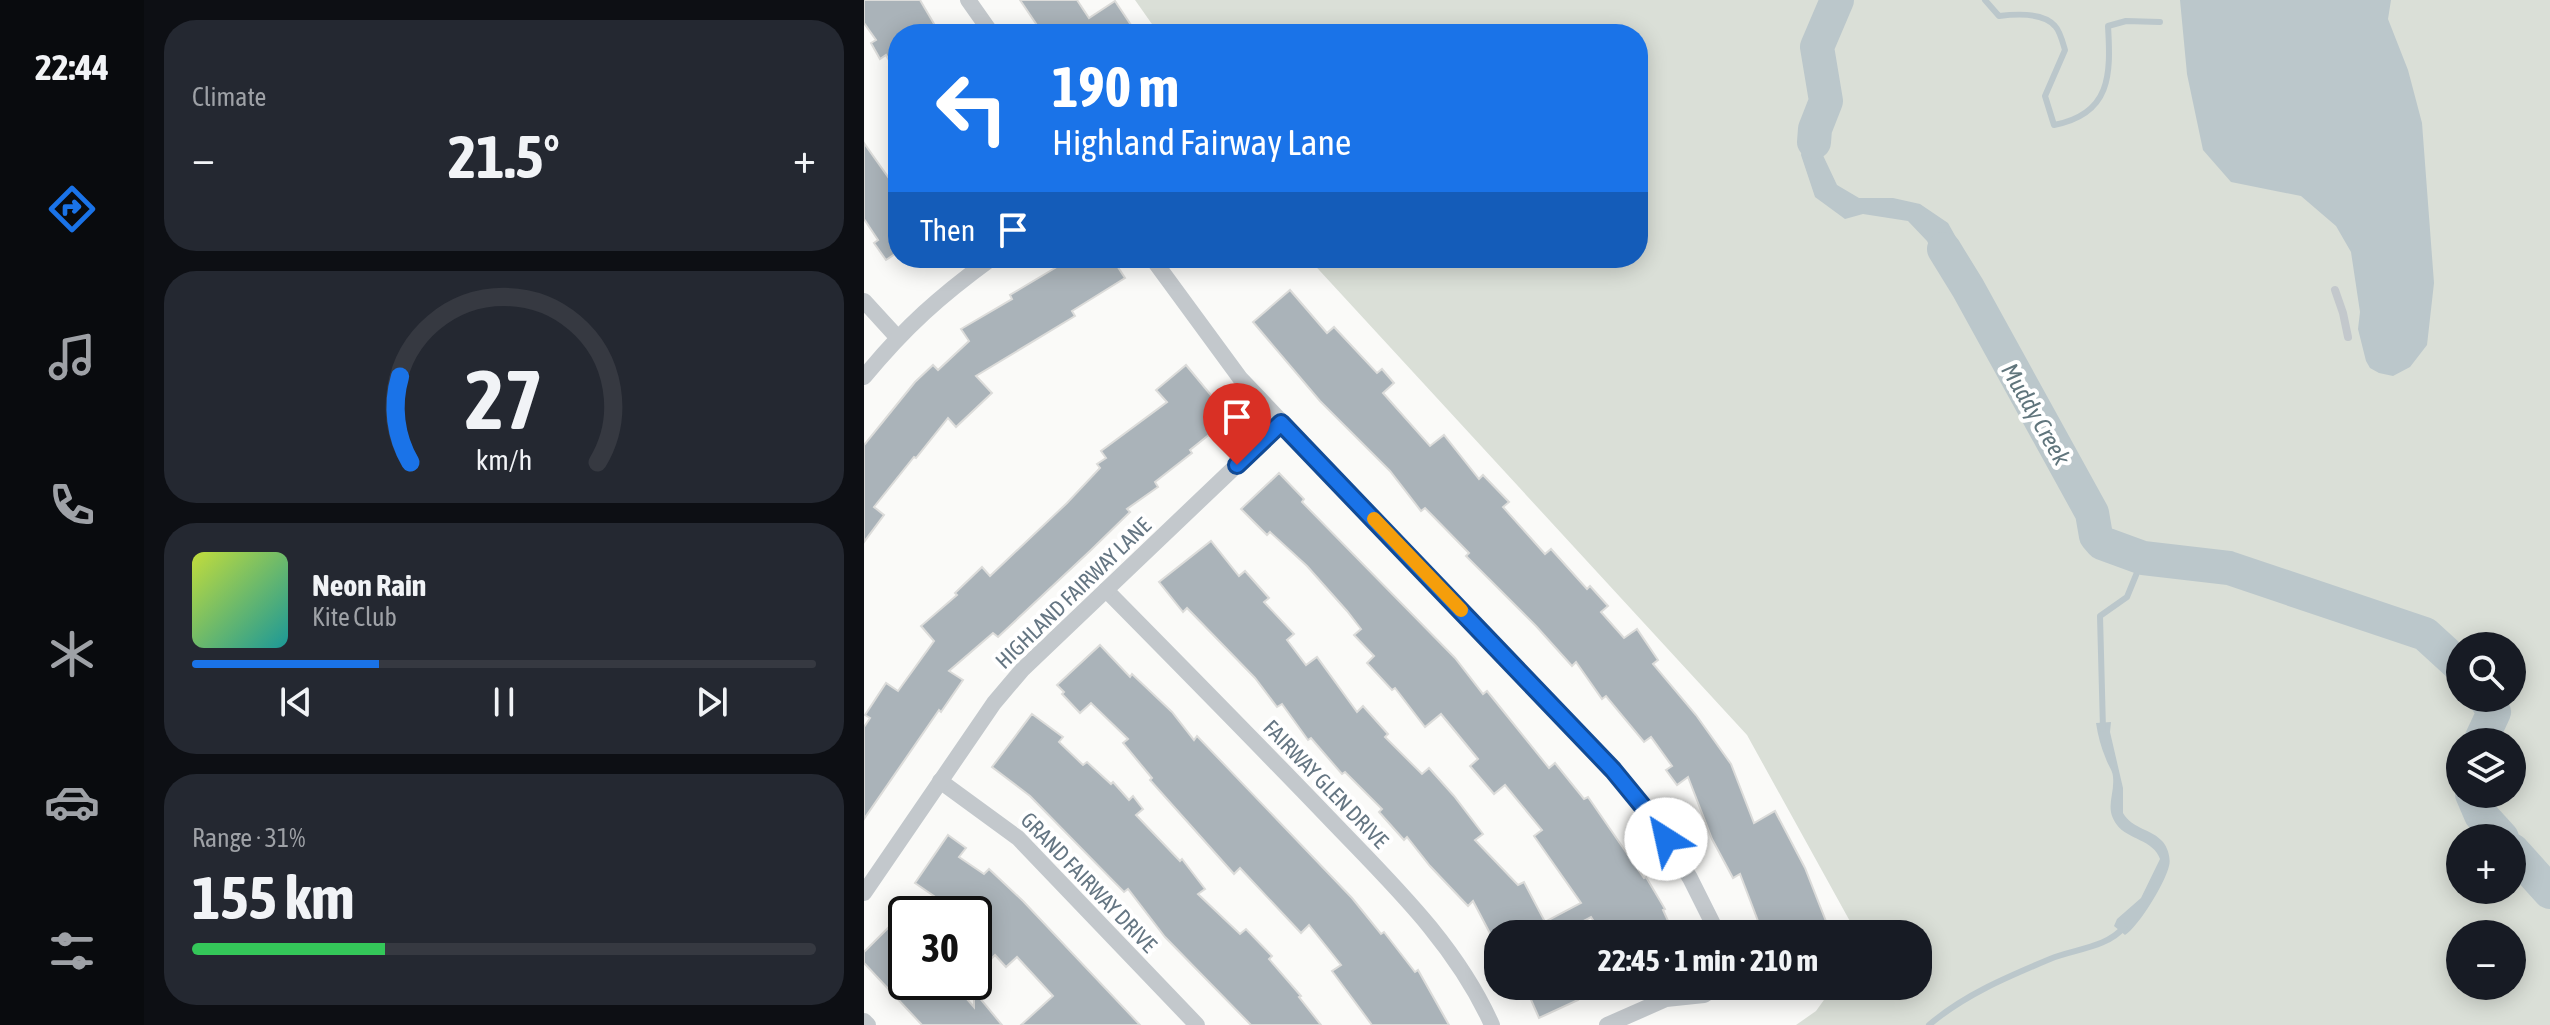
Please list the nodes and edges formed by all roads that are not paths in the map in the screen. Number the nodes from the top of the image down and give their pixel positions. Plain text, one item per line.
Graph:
1 (968, 0) edge
2 (985, 24) edge
3 (978, 268) edge
4 (1159, 268) edge
5 (2335, 290) dead end
6 (864, 301) edge
7 (897, 337) junction
8 (2348, 337) dead end
9 (864, 377) edge
10 (1281, 423) junction
11 (1106, 590) junction
12 (940, 781) junction
13 (864, 893) edge
14 (1711, 920) edge
15 (1664, 1000) edge
16 (1197, 1025) edge
17 (1492, 1025) edge
18 (1607, 1025) edge

1 - 2 street
3 - 7 street
4 - 10 street
5 - 8 lane
6 - 7 street
7 - 9 street
10 - 11 street, HIGHLAND FAIRWAY LANE
10 - 14 street
11 - 12 street, HIGHLAND FAIRWAY LANE
11 - 17 street, FAIRWAY GLEN DRIVE
12 - 13 street, HIGHLAND FAIRWAY LANE
12 - 16 street, GRAND FAIRWAY DRIVE
15 - 18 street

